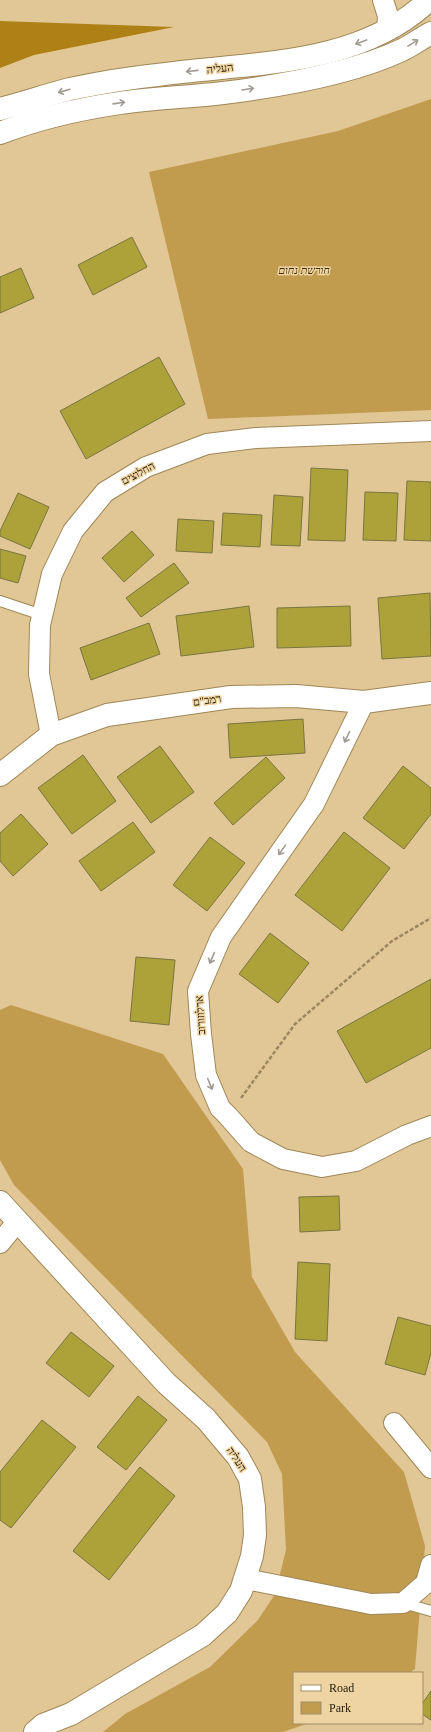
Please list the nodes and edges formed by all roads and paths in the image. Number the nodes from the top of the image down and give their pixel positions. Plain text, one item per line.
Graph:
1 (383, 0) edge
2 (430, 0) edge
3 (387, 30) junction
4 (431, 33) edge
5 (0, 109) edge
6 (0, 133) edge
7 (431, 431) edge
8 (0, 601) edge
9 (42, 615) junction
10 (431, 693) edge
11 (364, 702) junction
12 (51, 735) junction
13 (0, 775) edge
14 (431, 918) edge
15 (228, 1116) junction
16 (431, 1126) edge
17 (0, 1202) edge
18 (17, 1222) junction
19 (0, 1243) edge
20 (394, 1424) dead end
21 (431, 1468) edge
22 (431, 1565) edge
23 (246, 1579) junction
24 (403, 1603) junction
25 (431, 1611) edge
26 (71, 1714) junction
27 (35, 1732) edge
28 (56, 1732) edge

1 - 3 street
2 - 3 main road, העליה
3 -> 5 main road, העליה
6 -> 4 main road
7 - 9 street, החלוצים
8 - 9 lane
9 - 12 street, החלוצים
10 - 11 main road, רמב"ם
11 - 12 main road, רמב"ם
11 -> 15 street, ארלוזורוב
12 - 13 main road, רמב"ם
14 - 15 path
15 - 16 street, ארלוזורוב
17 - 18 main road, העליה
18 - 19 street
18 - 23 main road, העליה
20 - 21 street
22 - 24 street
23 - 24 street
23 - 26 main road, העליה
24 - 25 lane
26 - 27 main road, העליה
26 - 28 main road, העליה

